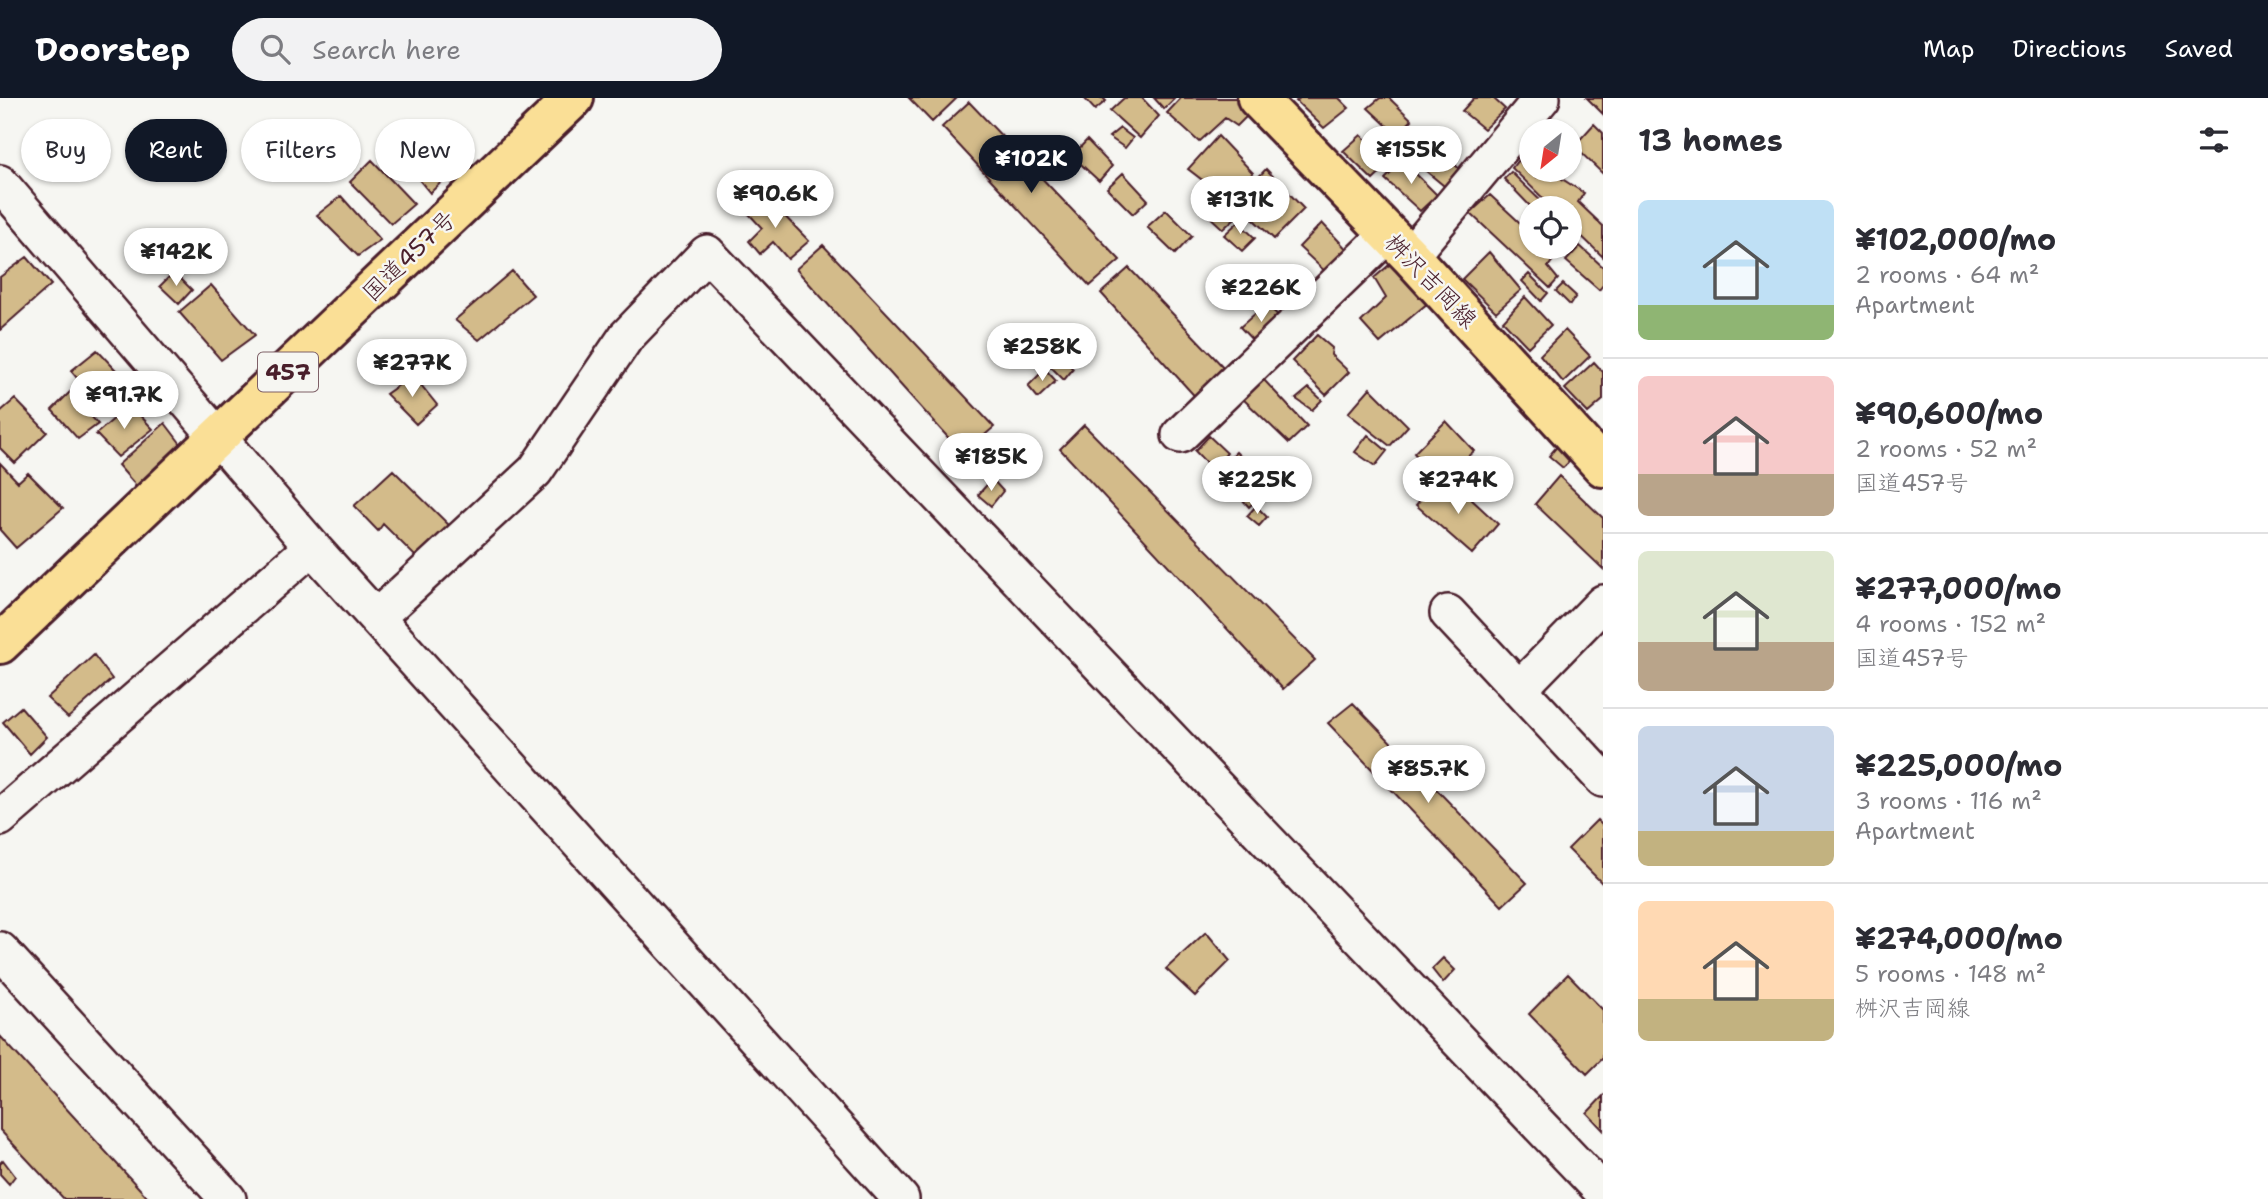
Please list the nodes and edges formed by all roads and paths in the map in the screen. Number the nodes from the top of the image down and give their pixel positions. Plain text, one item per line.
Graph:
1 (574, 98) edge
2 (1257, 98) edge
3 (1542, 98) edge
4 (0, 183) edge
5 (1399, 246) junction
6 (1180, 435) dead end
7 (218, 439) junction
8 (1603, 467) edge
9 (312, 547) junction
10 (1603, 603) edge
11 (1448, 613) dead end
12 (376, 618) junction
13 (0, 644) edge
14 (1519, 689) junction
15 (1603, 779) edge
16 (0, 818) edge
17 (0, 950) edge
18 (1603, 1192) edge
19 (885, 1194) edge
20 (228, 1199) edge

1 - 7 main road, 国道457号 / 457
2 - 5 main road, 桝沢吉岡線
3 - 5 street
4 - 7 street
5 - 6 street
5 - 8 main road, 桝沢吉岡線
7 - 9 street
7 - 13 main road, 国道457号 / 457
9 - 12 street
9 - 16 street
10 - 14 street
11 - 14 street
12 - 18 street
12 - 19 street
14 - 15 street
17 - 20 street

